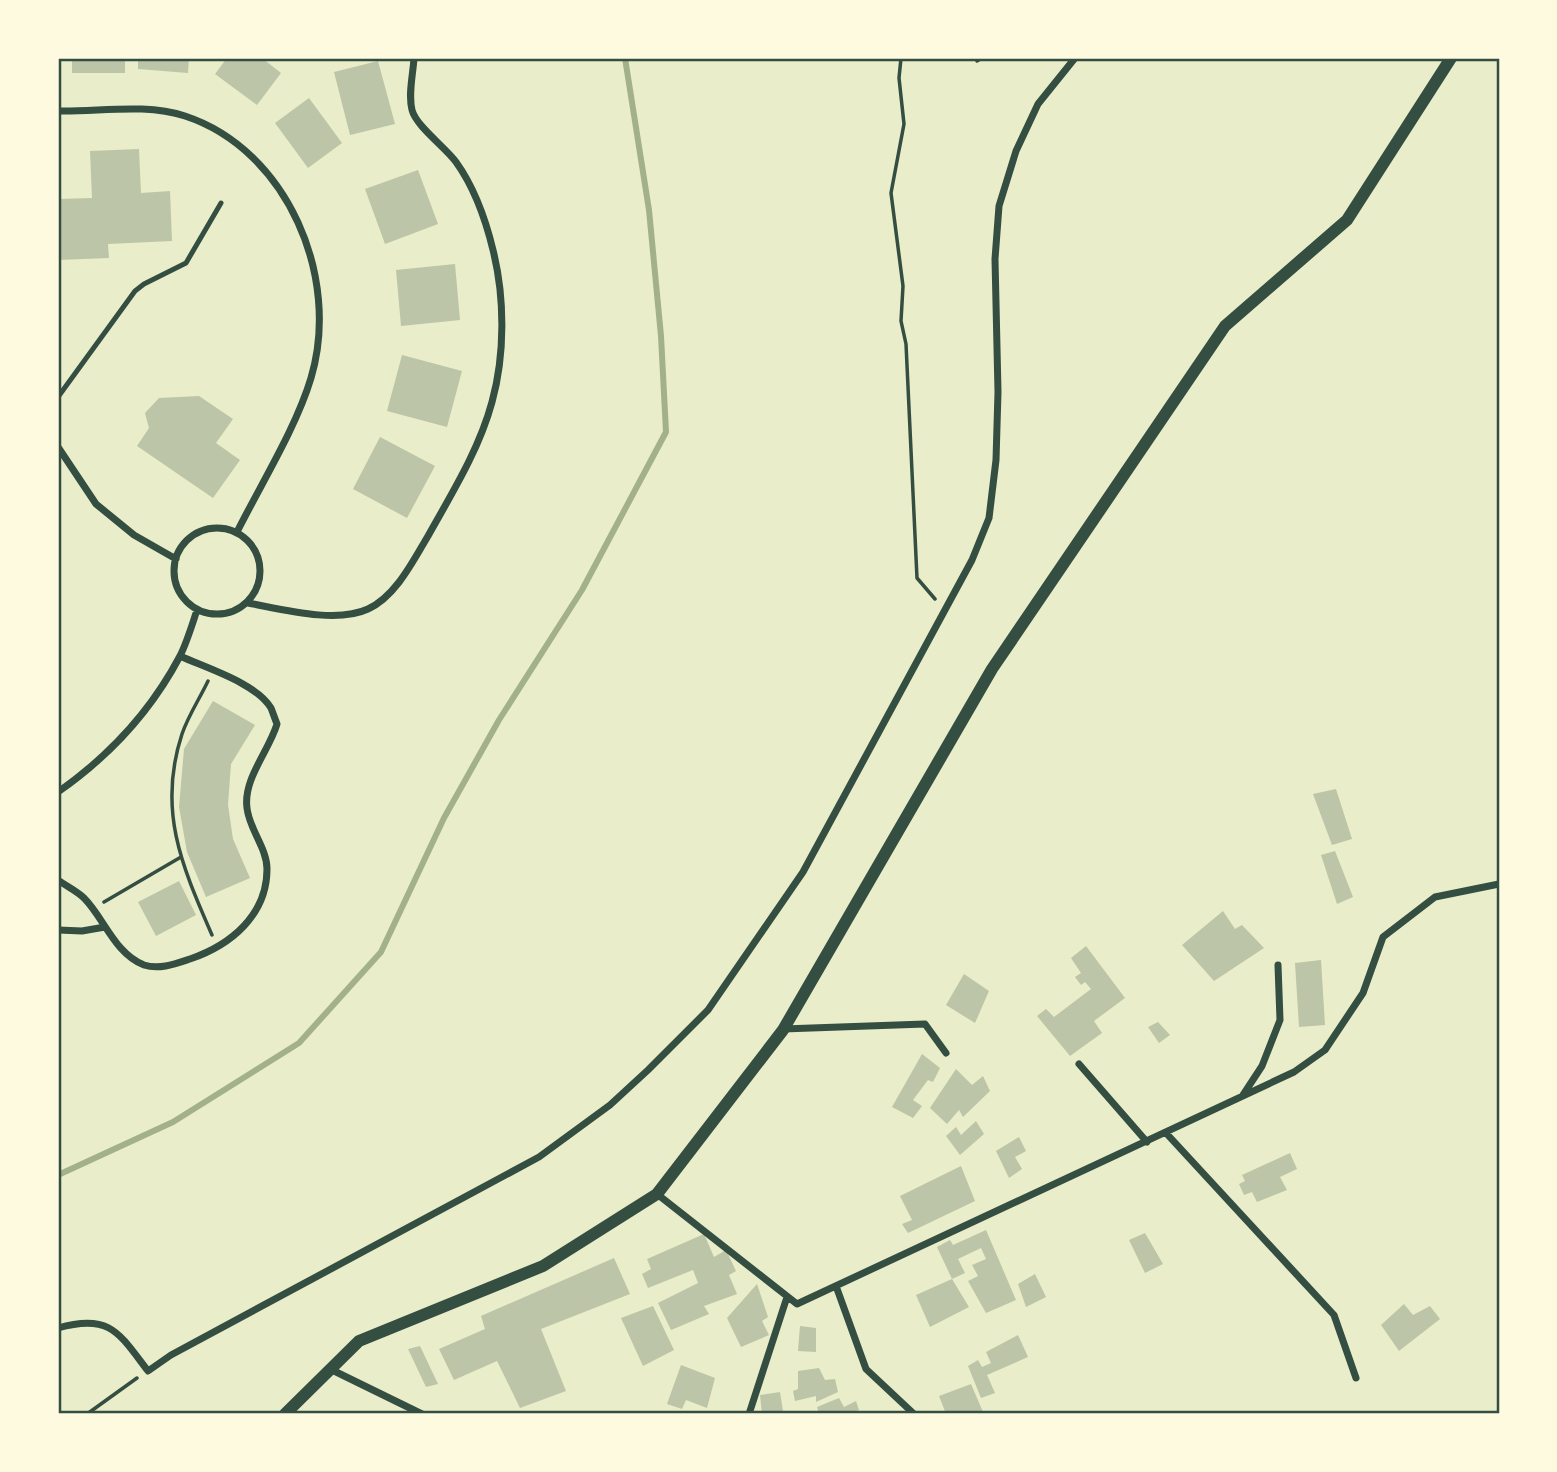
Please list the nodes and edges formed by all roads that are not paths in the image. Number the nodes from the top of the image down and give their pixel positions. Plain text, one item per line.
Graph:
1 (414, 58) edge
2 (1075, 58) edge
3 (1451, 58) edge
4 (58, 111) edge
5 (221, 203) dead end
6 (58, 397) edge
7 (58, 447) edge
8 (237, 531) junction
9 (176, 559) junction
10 (248, 603) junction
11 (197, 610) junction
12 (180, 656) junction
13 (58, 792) edge
14 (58, 880) edge
15 (1499, 884) edge
16 (105, 927) junction
17 (58, 930) edge
18 (1278, 965) dead end
19 (783, 1030) junction
20 (946, 1053) dead end
21 (1079, 1064) dead end
22 (1242, 1097) junction
23 (1166, 1133) junction
24 (1147, 1142) junction
25 (657, 1194) junction
26 (836, 1286) junction
27 (787, 1297) junction
28 (58, 1328) edge
29 (330, 1369) junction
30 (1356, 1378) dead end
31 (285, 1414) edge
32 (422, 1414) edge
33 (749, 1414) edge
34 (914, 1414) edge

1 - 10 street
2 - 28 street
3 - 19 street
4 - 8 street
5 - 6 lane
7 - 9 street
8 - 9 street
8 - 10 street
9 - 11 street
10 - 11 street
11 - 12 street
12 - 13 street
12 - 16 street
14 - 16 street
15 - 22 street
16 - 17 street
18 - 22 street
19 - 20 street
19 - 25 street
21 - 24 street
22 - 23 street
23 - 24 street
23 - 30 street
24 - 26 street
25 - 27 street
25 - 29 street
26 - 27 street
26 - 34 street
27 - 33 street
29 - 31 street
29 - 32 street

